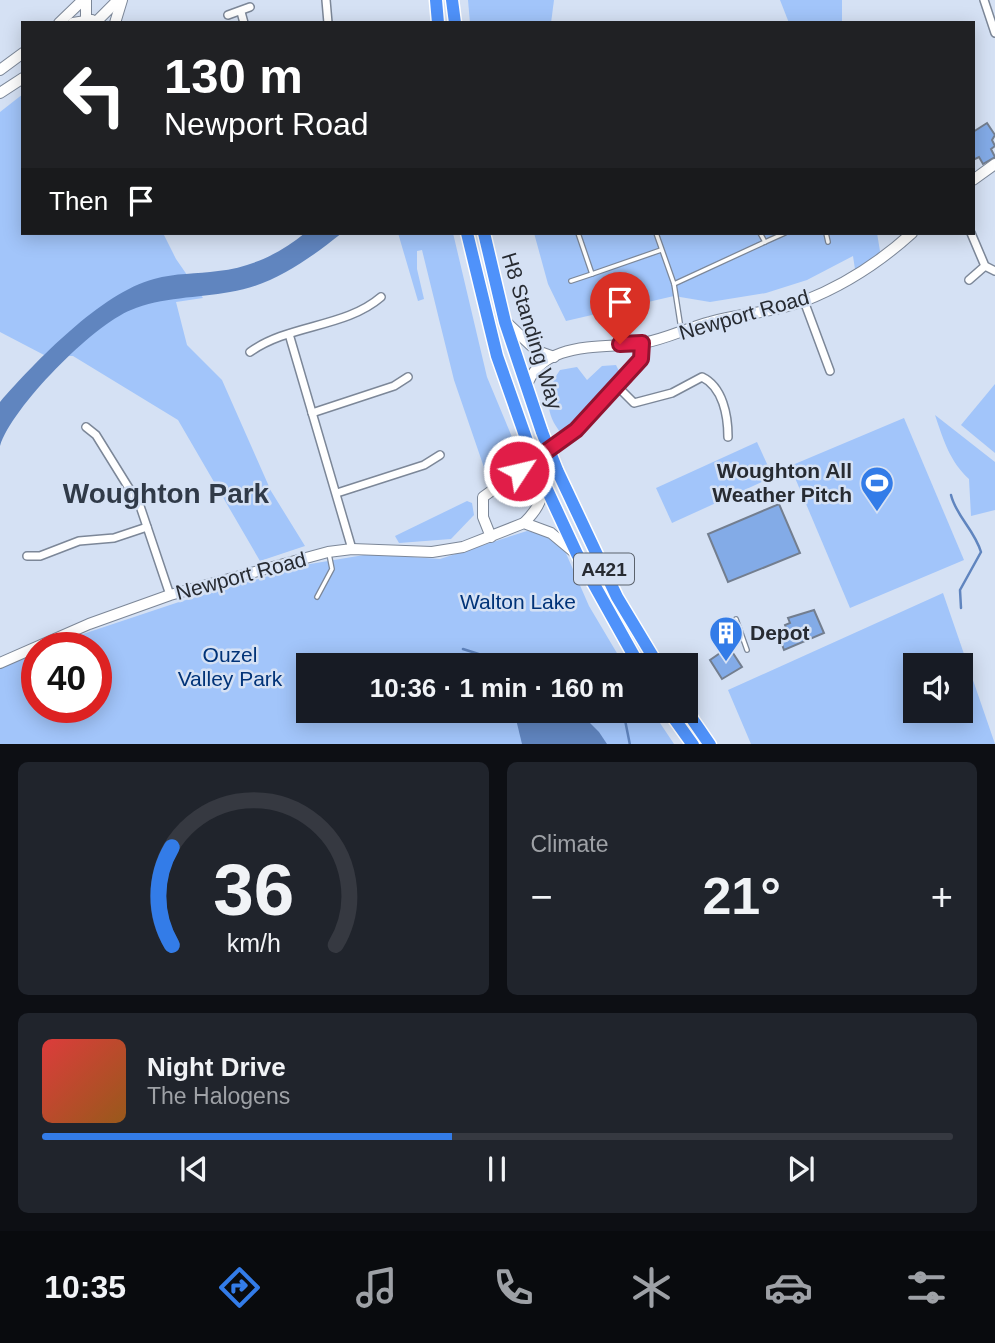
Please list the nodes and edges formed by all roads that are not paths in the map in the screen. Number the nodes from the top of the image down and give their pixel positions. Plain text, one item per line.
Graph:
1 (84, 0) edge
2 (120, 0) edge
3 (326, 0) edge
4 (436, 0) edge
5 (452, 0) edge
6 (984, 0) edge
7 (250, 7) dead end
8 (242, 12) junction
9 (228, 15) dead end
10 (61, 21) edge
11 (91, 21) edge
12 (92, 21) edge
13 (115, 21) edge
14 (244, 21) edge
15 (328, 21) edge
16 (438, 21) edge
17 (455, 21) edge
18 (995, 33) edge
19 (21, 54) edge
20 (0, 70) edge
21 (21, 79) edge
22 (0, 93) edge
23 (995, 164) edge
24 (975, 179) edge
25 (468, 235) edge
26 (484, 235) edge
27 (579, 235) edge
28 (657, 235) edge
29 (761, 235) edge
30 (781, 235) edge
31 (826, 235) edge
32 (910, 235) edge
33 (972, 235) edge
34 (765, 242) junction
35 (828, 242) dead end
36 (661, 250) junction
37 (985, 266) junction
38 (995, 271) edge
39 (592, 274) junction
40 (969, 280) dead end
41 (571, 281) dead end
42 (674, 284) junction
43 (381, 297) dead end
44 (804, 301) junction
45 (505, 322) junction
46 (682, 331) junction
47 (289, 334) junction
48 (642, 343) junction
49 (250, 352) dead end
50 (554, 357) junction
51 (830, 371) dead end
52 (408, 377) dead end
53 (617, 386) junction
54 (526, 388) junction
55 (312, 413) junction
56 (86, 427) dead end
57 (728, 437) dead end
58 (440, 455) dead end
59 (543, 481) junction
60 (337, 494) junction
61 (524, 523) junction
62 (147, 527) junction
63 (491, 537) junction
64 (352, 549) junction
65 (328, 552) junction
66 (577, 554) junction
67 (27, 556) dead end
68 (170, 595) junction
69 (317, 597) dead end
70 (736, 619) dead end
71 (747, 650) dead end
72 (632, 653) edge
73 (650, 653) edge
74 (1, 661) edge
75 (678, 723) edge
76 (695, 723) edge
77 (693, 744) edge
78 (710, 744) edge

1 - 10 street
1 - 11 street
2 - 12 street
2 - 13 street
3 - 15 street
4 - 16 highway
5 - 17 highway
6 - 18 street
7 - 8 street
8 - 9 street
8 - 14 street
19 - 20 street
21 - 22 street
23 - 24 street
25 - 59 highway, H8 Standing Way / A421, bridge
26 - 45 highway, H8 Standing Way / A421
27 - 39 lane
28 - 36 lane
29 - 34 lane
30 - 34 lane
31 - 35 lane
32 - 44 street, Newport Road
33 - 37 street
34 - 42 lane
36 - 39 lane
36 - 42 lane
37 - 38 street
37 - 40 street
39 - 41 lane
42 - 46 lane
43 - 47 street
44 - 46 street, Newport Road
44 - 51 street
45 - 50 street
45 - 54 highway, H8 Standing Way / A421
46 - 48 street, Newport Road
47 - 49 street
47 - 55 street
48 - 50 street, Newport Road
48 - 53 street
50 - 54 street, Newport Road
52 - 55 street
53 - 57 street
53 - 63 street
54 - 73 highway, H8 Standing Way / A421, bridge
55 - 60 street
56 - 62 street
58 - 60 street
59 - 61 street
59 - 66 highway, H8 Standing Way / A421
60 - 64 street
61 - 63 street, Newport Road
61 - 66 street
62 - 67 street
62 - 68 street
63 - 64 street, Newport Road
64 - 65 street, Newport Road
65 - 68 street, Newport Road
65 - 69 lane
66 - 72 highway, H8 Standing Way / A421
68 - 74 street, Newport Road
70 - 71 lane
75 - 77 highway
76 - 78 highway

